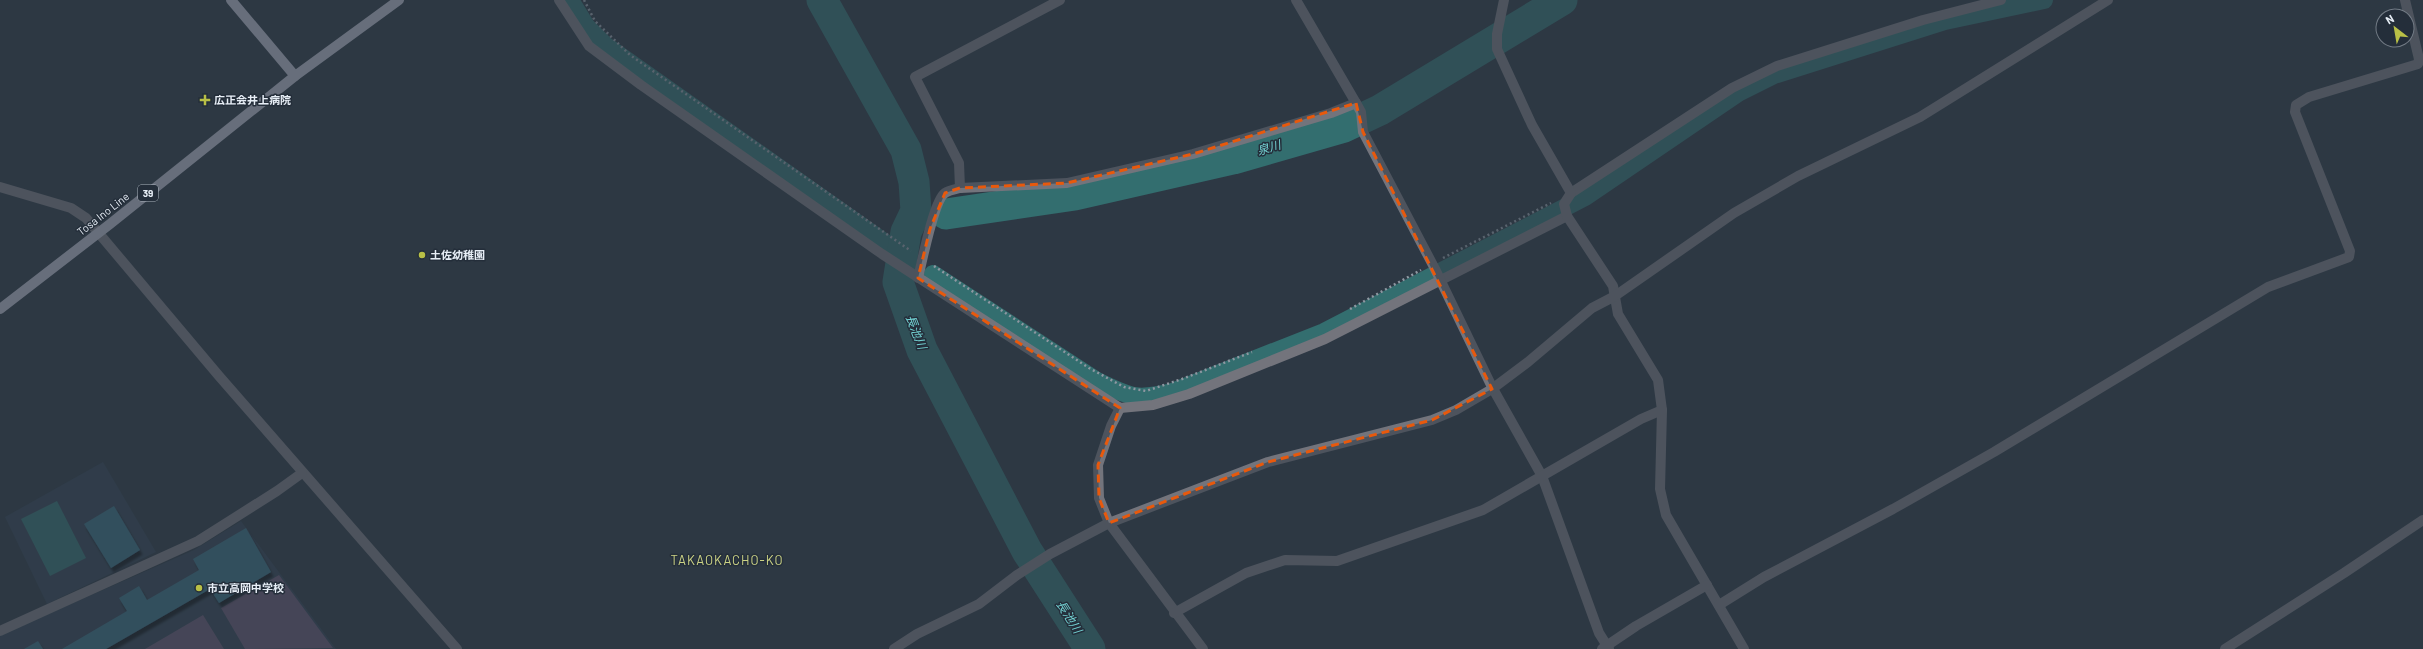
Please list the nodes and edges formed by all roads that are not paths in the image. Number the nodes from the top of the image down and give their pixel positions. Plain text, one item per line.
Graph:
1 (231, 0) edge
2 (559, 0) edge
3 (1060, 0) edge
4 (1296, 0) edge
5 (1504, 0) edge
6 (2001, 0) edge
7 (2108, 0) edge
8 (2405, 0) edge
9 (396, 1) edge
10 (295, 76) junction
11 (1356, 103) junction
12 (0, 187) edge
13 (960, 188) junction
14 (1570, 193) junction
15 (1565, 210) junction
16 (98, 233) junction
17 (1436, 273) junction
18 (914, 275) junction
19 (1614, 296) junction
20 (0, 309) edge
21 (1492, 389) junction
22 (1120, 408) junction
23 (1662, 410) junction
24 (302, 473) junction
25 (1542, 476) junction
26 (2423, 520) edge
27 (1109, 523) junction
28 (1707, 585) junction
29 (1719, 605) junction
30 (1174, 613) junction
31 (0, 631) edge
32 (1606, 648) edge
33 (457, 649) edge
34 (894, 649) edge
35 (1203, 649) edge
36 (1744, 649) edge
37 (2225, 649) edge

1 - 10 main road
2 - 18 street
3 - 13 street
4 - 11 street
5 - 14 street
6 - 14 street
7 - 19 street
8 - 29 street
9 - 10 main road, Tosa Ino Line / 39
10 - 16 main road, Tosa Ino Line / 39
11 - 13 street
11 - 17 street
12 - 16 street
13 - 18 street
14 - 15 street
15 - 17 street
15 - 19 street
16 - 20 main road, Tosa Ino Line / 39
16 - 24 street
17 - 21 street
17 - 22 street
18 - 22 street
19 - 21 street
19 - 23 street
21 - 25 street
21 - 27 street
22 - 27 street
23 - 25 street
23 - 28 street
24 - 31 street
24 - 33 street
25 - 30 street
25 - 32 street
26 - 37 street
27 - 30 street
27 - 34 street
28 - 29 street
28 - 32 street
29 - 36 street
30 - 35 street

